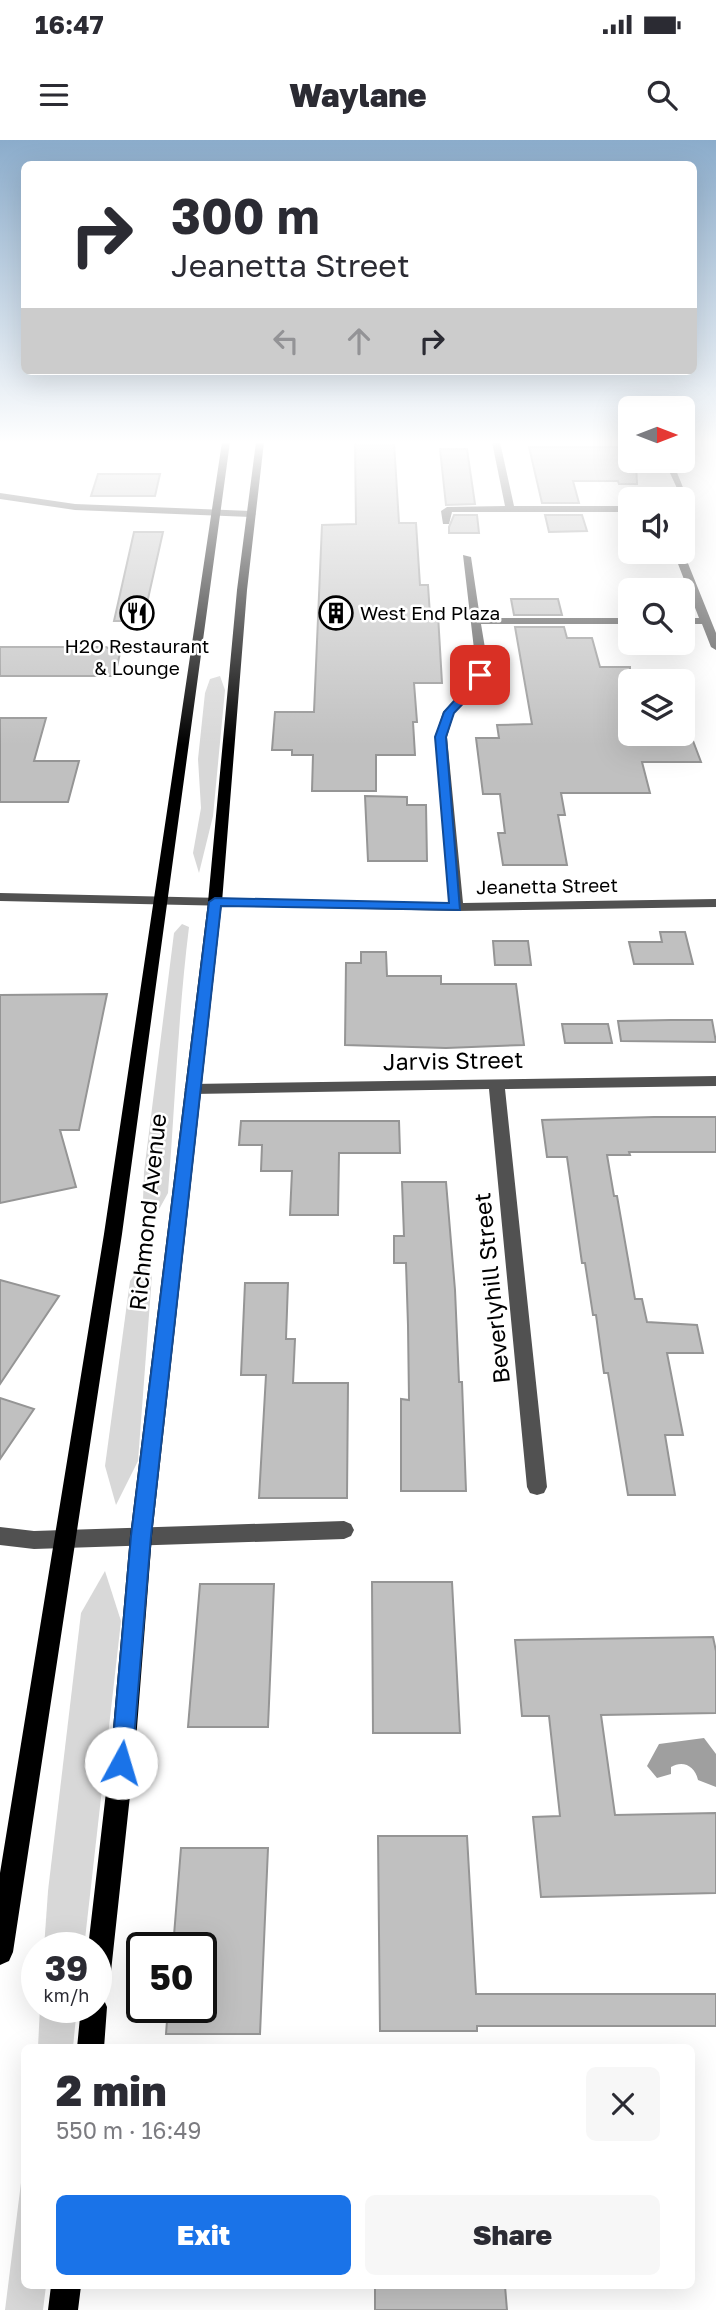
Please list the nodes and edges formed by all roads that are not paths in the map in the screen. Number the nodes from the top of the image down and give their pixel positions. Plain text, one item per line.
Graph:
1 (210, 543) edge
2 (248, 543) edge
3 (467, 557) dead end
4 (683, 564) edge
5 (475, 621) junction
6 (618, 621) edge
7 (695, 621) edge
8 (706, 621) junction
9 (716, 647) edge
10 (0, 897) edge
11 (161, 900) junction
12 (215, 902) junction
13 (716, 903) edge
14 (456, 907) junction
15 (716, 1081) edge
16 (496, 1083) junction
17 (191, 1088) junction
18 (537, 1487) dead end
19 (344, 1530) dead end
20 (0, 1536) edge
21 (141, 1536) junction
22 (66, 1539) junction
23 (102, 1932) edge
24 (0, 1952) edge
25 (92, 2023) edge
26 (90, 2044) edge
27 (65, 2289) edge
28 (63, 2310) edge

1 - 11 main road, Richmond Avenue
2 - 12 main road, Richmond Avenue
3 - 5 street
4 - 8 street
5 - 6 street
5 - 14 street
7 - 8 street
8 - 9 street
10 - 11 street, Jeanetta Street
11 - 12 street, Jeanetta Street
11 - 22 main road, Richmond Avenue
12 - 14 street, Jeanetta Street
12 - 17 main road, Richmond Avenue
13 - 14 street, Jeanetta Street
15 - 16 street, Jarvis Street
16 - 17 street, Jarvis Street
16 - 18 street, Beverlyhill Street
17 - 21 main road, Richmond Avenue
19 - 21 street
20 - 22 street
21 - 22 street
21 - 23 main road, Richmond Avenue
22 - 24 main road, Richmond Avenue
25 - 26 main road
27 - 28 main road

